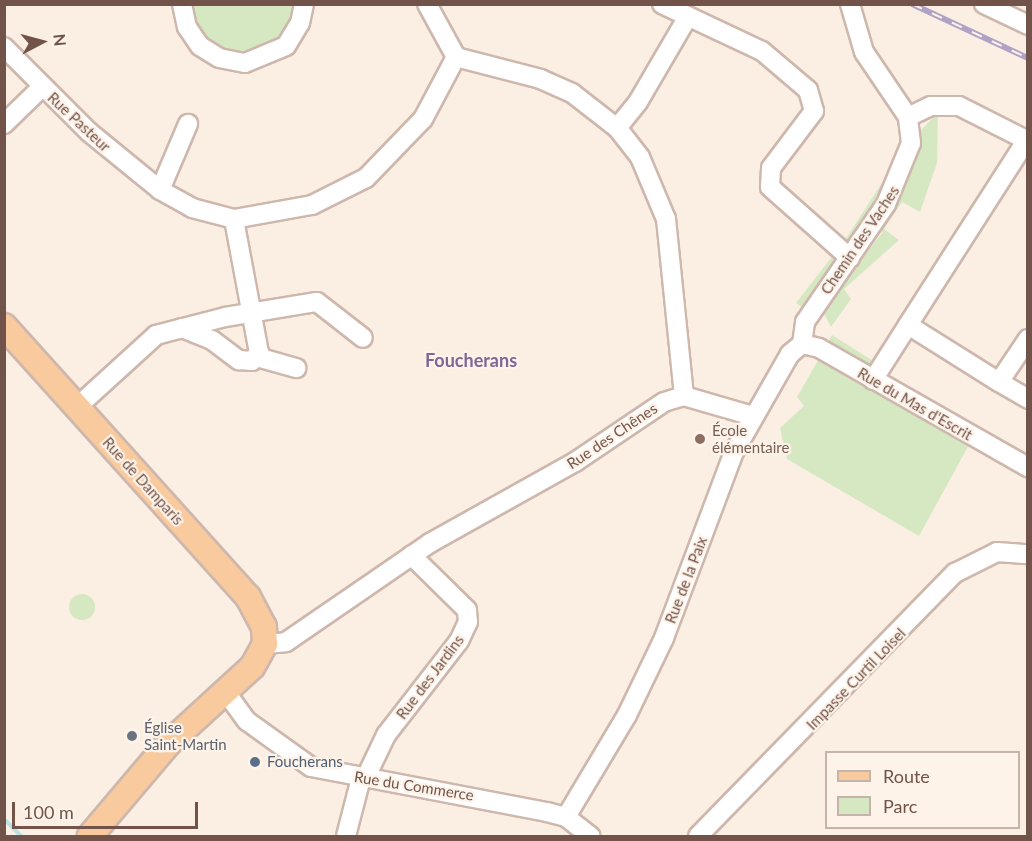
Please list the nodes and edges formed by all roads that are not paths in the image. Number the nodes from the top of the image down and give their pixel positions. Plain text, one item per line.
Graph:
1 (182, 4) edge
2 (304, 4) edge
3 (427, 4) edge
4 (662, 4) edge
5 (850, 4) edge
6 (984, 4) edge
7 (687, 18) junction
8 (1028, 25) edge
9 (4, 47) edge
10 (456, 57) junction
11 (42, 87) junction
12 (908, 117) junction
13 (4, 124) edge
14 (188, 124) dead end
15 (617, 128) junction
16 (1027, 141) edge
17 (160, 190) junction
18 (234, 219) junction
19 (850, 258) junction
20 (249, 312) junction
21 (908, 325) junction
22 (4, 326) edge
23 (182, 328) junction
24 (363, 338) dead end
25 (1028, 339) edge
26 (802, 344) junction
27 (257, 357) junction
28 (296, 368) dead end
29 (873, 380) junction
30 (999, 382) junction
31 (684, 396) junction
32 (1028, 399) edge
33 (77, 407) junction
34 (753, 416) junction
35 (1028, 466) edge
36 (1028, 554) edge
37 (411, 555) junction
38 (265, 644) junction
39 (225, 691) junction
40 (363, 779) junction
41 (566, 817) junction
42 (90, 837) edge
43 (346, 837) edge
44 (590, 837) edge
45 (698, 837) edge

1 - 2 street
3 - 10 street
4 - 7 street
5 - 12 street
6 - 8 street
7 - 15 street
7 - 19 street
9 - 11 street, Rue Pasteur
10 - 15 street
10 - 18 street, Rue Pasteur
11 - 13 street
11 - 17 street, Rue Pasteur
12 - 16 street
12 - 19 street, Chemin des Vaches
14 - 17 street
15 - 31 street
16 - 21 street
17 - 18 street, Rue Pasteur
18 - 20 street
19 - 26 street, Chemin des Vaches
20 - 23 street
20 - 24 street
20 - 27 street
21 - 29 street
21 - 30 street
22 - 33 main road, Rue de Damparis
23 - 27 street
23 - 33 street
25 - 30 street
26 - 29 street, Rue du Mas d'Escrit
26 - 34 street, Rue de la Paix
27 - 28 street
29 - 35 street, Rue du Mas d'Escrit
30 - 32 street
31 - 34 street
31 - 37 street, Rue des Chênes
33 - 38 main road, Rue de Damparis
34 - 41 street, Rue de la Paix
36 - 45 street, Impasse Curtil Loisel
37 - 38 street, Rue des Chênes
37 - 40 street, Rue des Jardins
38 - 39 main road
39 - 40 street, Rue du Commerce
39 - 42 main road
40 - 41 street, Rue du Commerce
40 - 43 street, Rue des Jardins
41 - 44 street, Rue du Commerce

